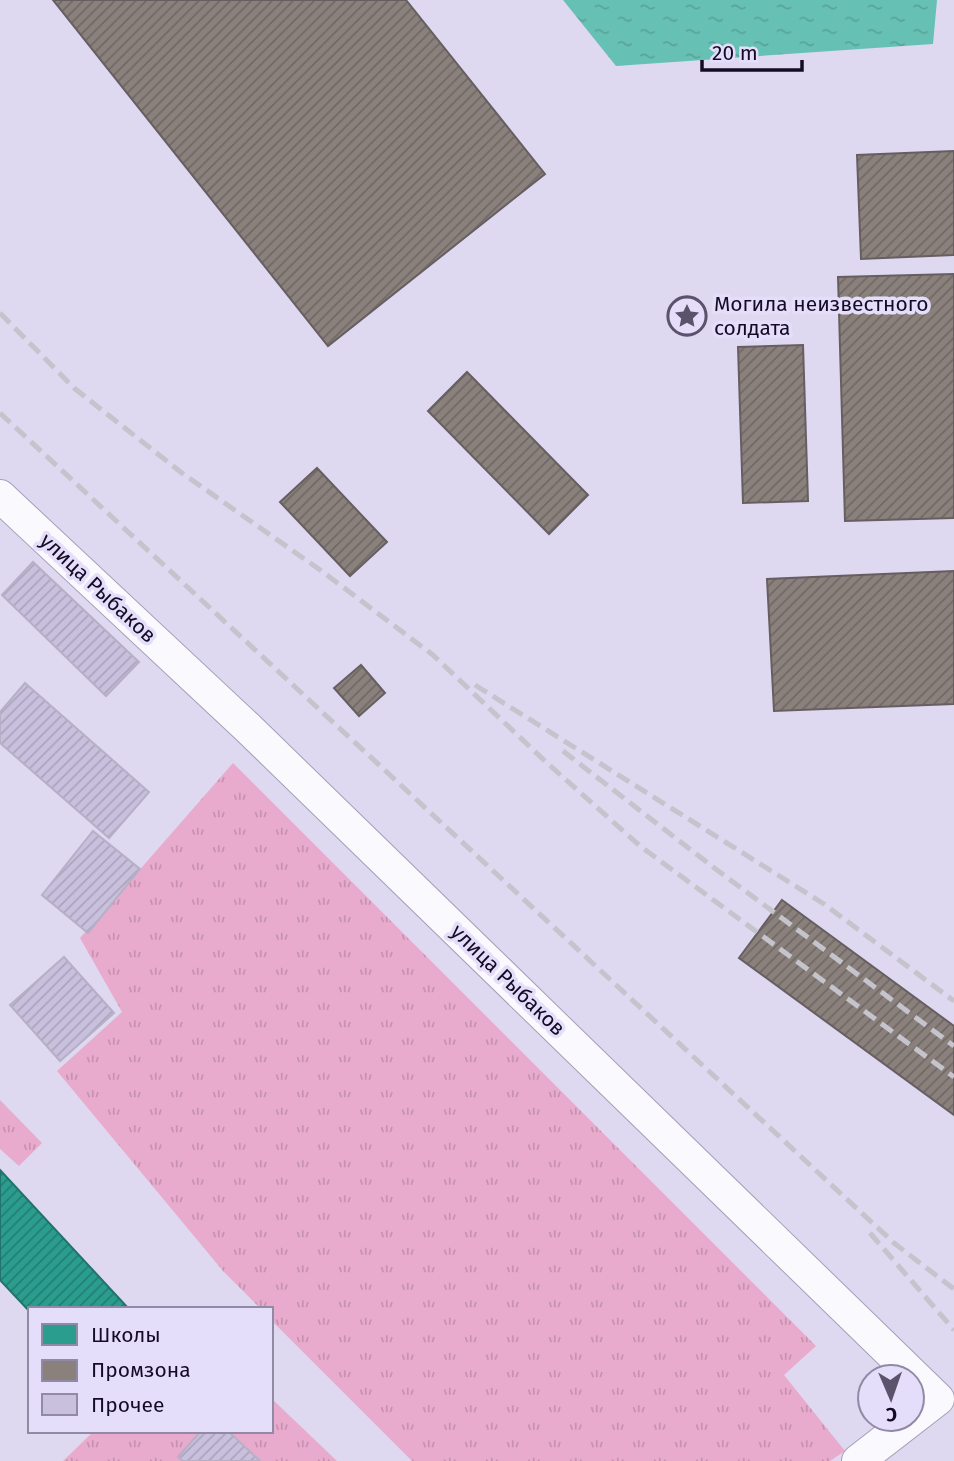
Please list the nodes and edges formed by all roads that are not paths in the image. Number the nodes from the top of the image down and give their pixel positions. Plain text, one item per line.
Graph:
1 (0, 496) edge
2 (858, 1461) edge

1 - 2 street, улица Рыбаков

